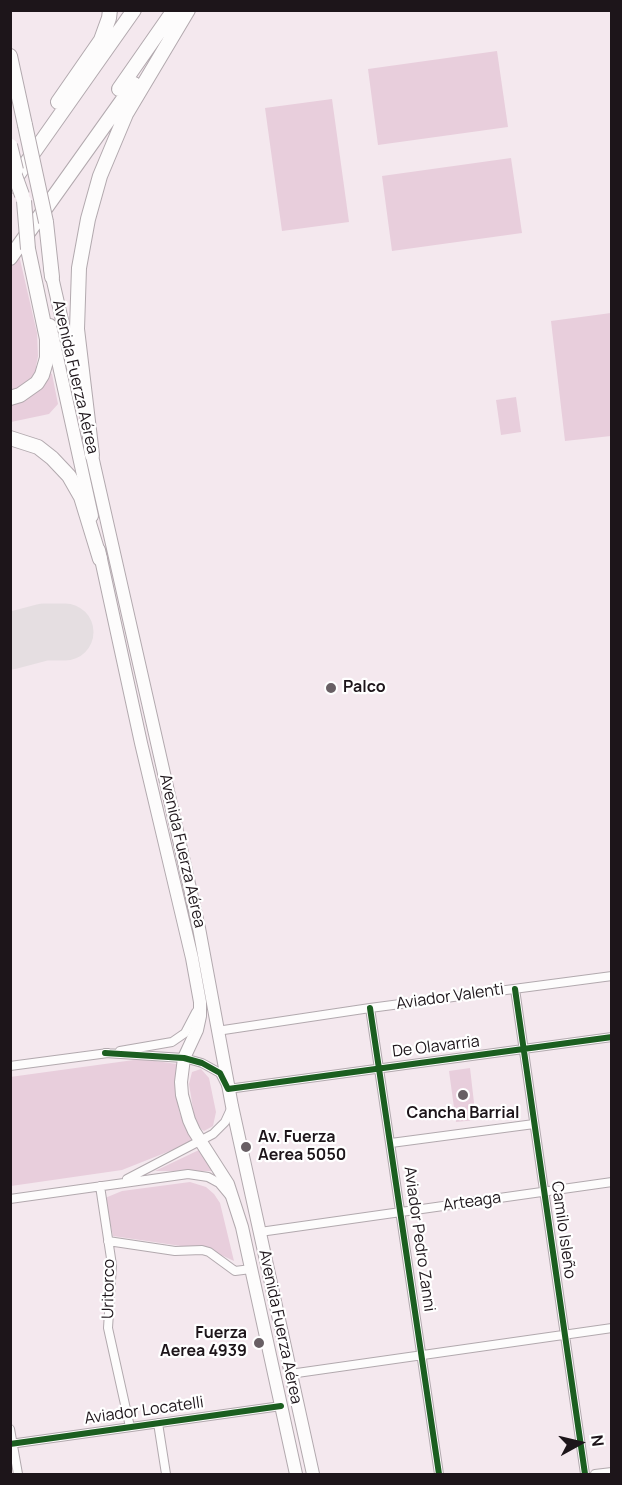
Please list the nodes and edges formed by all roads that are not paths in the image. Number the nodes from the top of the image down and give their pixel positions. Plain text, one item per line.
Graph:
1 (110, 10) edge
2 (134, 10) edge
3 (174, 10) edge
4 (188, 10) edge
5 (10, 56) edge
6 (10, 87) edge
7 (23, 129) junction
8 (11, 144) edge
9 (16, 171) edge
10 (10, 186) edge
11 (23, 198) junction
12 (10, 243) edge
13 (30, 246) junction
14 (10, 258) edge
15 (52, 277) joint
16 (10, 398) edge
17 (10, 438) edge
18 (92, 455) junction
19 (100, 558) junction
20 (153, 721) junction
21 (137, 725) junction
22 (612, 976) edge
23 (515, 989) junction
24 (200, 1002) junction
25 (370, 1008) junction
26 (217, 1031) junction
27 (612, 1037) edge
28 (524, 1049) junction
29 (105, 1053) junction
30 (184, 1058) junction
31 (10, 1066) edge
32 (379, 1068) junction
33 (228, 1089) junction
34 (232, 1106) junction
35 (534, 1124) junction
36 (200, 1142) junction
37 (391, 1143) junction
38 (612, 1182) edge
39 (120, 1183) junction
40 (100, 1186) junction
41 (544, 1192) junction
42 (10, 1199) edge
43 (234, 1201) junction
44 (400, 1212) junction
45 (260, 1232) junction
46 (108, 1241) junction
47 (251, 1269) junction
48 (612, 1328) edge
49 (565, 1334) junction
50 (422, 1354) junction
51 (290, 1374) junction
52 (281, 1406) junction
53 (158, 1423) junction
54 (130, 1427) junction
55 (10, 1429) edge
56 (12, 1444) edge
57 (612, 1472) edge
58 (18, 1474) edge
59 (166, 1474) edge
60 (296, 1474) edge
61 (313, 1474) edge
62 (439, 1474) edge
63 (585, 1474) edge
64 (595, 1474) edge

1 - 9 highway
2 - 9 highway
3 - 12 highway
4 - 14 highway
4 - 18 highway
5 - 7 highway
6 - 7 main road
7 - 15 highway, bridge
8 - 11 main road, bridge
9 - 10 highway
9 - 11 highway, bridge
11 - 13 highway, bridge
13 - 16 highway
13 - 19 main road, Avenida Fuerza Aérea
15 - 18 main road, Avenida Fuerza Aérea
17 - 19 highway
18 - 20 main road, Avenida Fuerza Aérea
19 - 21 main road, Avenida Fuerza Aérea
20 - 21 main road
20 - 26 main road, Avenida Fuerza Aérea
21 - 24 main road, Avenida Fuerza Aérea
22 - 23 street, Aviador Valenti
23 - 25 street, Aviador Valenti
23 - 28 street, Camilo Isleño
24 - 29 street
24 - 30 main road, Avenida Fuerza Aérea
25 - 26 street, Aviador Valenti
25 - 32 street, Aviador Pedro Zanni
26 - 33 main road, Avenida Fuerza Aérea
27 - 28 street, De Olavarria
28 - 32 street, De Olavarria
28 - 35 street, Camilo Isleño
29 - 30 street
29 - 31 street
30 - 33 street
30 - 36 main road, Avenida Fuerza Aérea
32 - 33 street, De Olavarria
32 - 37 street, Aviador Pedro Zanni
33 - 34 main road, Avenida Fuerza Aérea
34 - 36 street
34 - 45 main road, Avenida Fuerza Aérea
35 - 37 street
35 - 41 street, Camilo Isleño
36 - 39 street
36 - 43 main road, Avenida Fuerza Aérea
37 - 44 street, Aviador Pedro Zanni
38 - 41 street, Arteaga
39 - 40 street
39 - 43 street
40 - 42 street
40 - 46 street, Uritorco
41 - 44 street, Arteaga
41 - 49 street, Camilo Isleño
43 - 47 main road, Avenida Fuerza Aérea
44 - 45 street, Arteaga
44 - 50 street, Aviador Pedro Zanni
45 - 51 main road, Avenida Fuerza Aérea
46 - 47 street
46 - 54 street, Uritorco
47 - 52 main road, Avenida Fuerza Aérea
48 - 49 street
49 - 50 street
49 - 63 street, Camilo Isleño
50 - 51 street
50 - 62 street, Aviador Pedro Zanni
51 - 61 main road, Avenida Fuerza Aérea
52 - 53 street, Aviador Locatelli
52 - 60 main road, Avenida Fuerza Aérea
53 - 54 street, Aviador Locatelli
53 - 59 street
54 - 56 street, Aviador Locatelli
55 - 56 street
56 - 58 street
57 - 64 street

